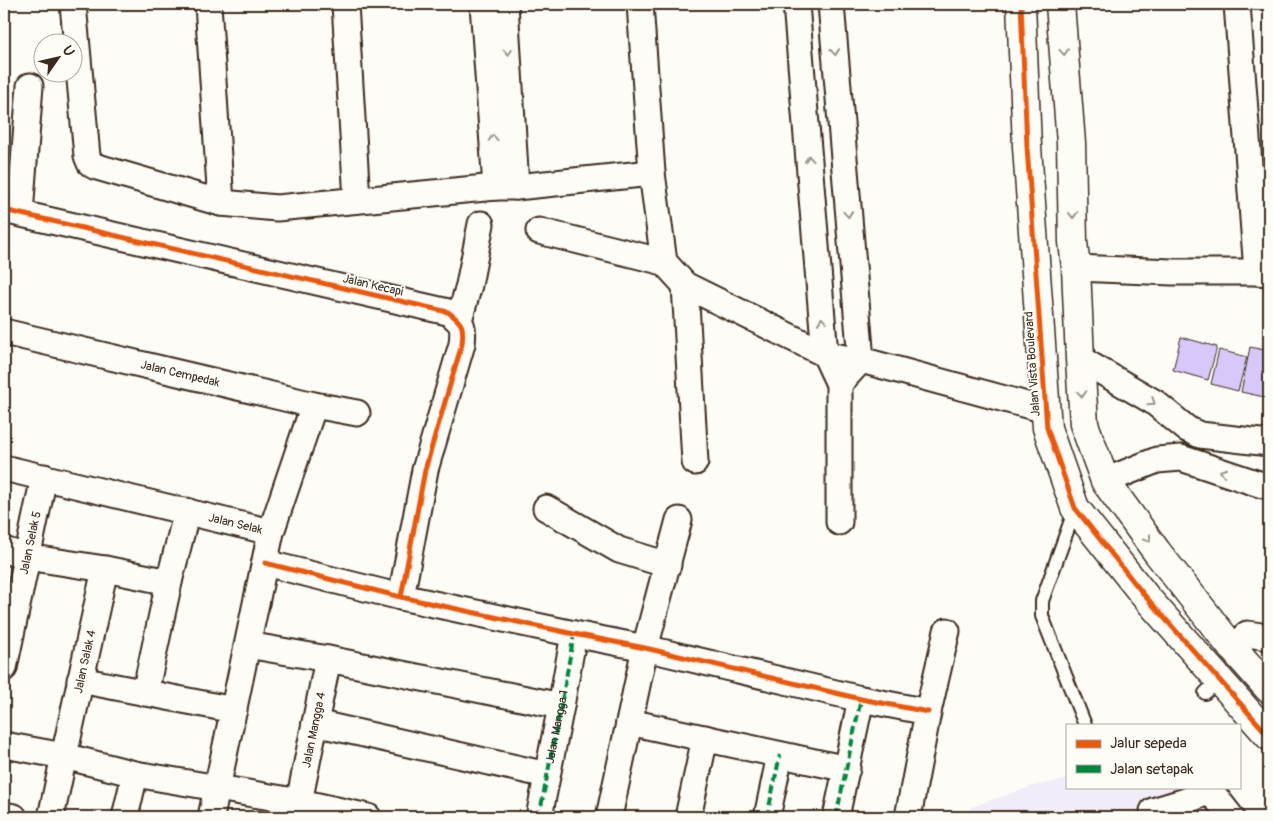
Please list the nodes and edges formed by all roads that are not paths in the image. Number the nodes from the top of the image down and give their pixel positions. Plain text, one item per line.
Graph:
1 (73, 4) edge
2 (208, 4) edge
3 (345, 4) edge
4 (483, 4) edge
5 (505, 4) edge
6 (640, 4) edge
7 (796, 4) edge
8 (831, 4) edge
9 (1021, 4) edge
10 (1060, 4) edge
11 (1237, 4) edge
12 (30, 86) dead end
13 (839, 103) junction
14 (804, 104) junction
15 (652, 173) junction
16 (506, 187) junction
17 (357, 200) junction
18 (221, 203) junction
19 (12, 211) edge
20 (481, 224) dead end
21 (539, 231) dead end
22 (664, 262) junction
23 (1076, 268) junction
24 (1263, 273) edge
25 (685, 285) junction
26 (459, 320) junction
27 (4, 332) edge
28 (825, 354) junction
29 (1080, 359) junction
30 (860, 360) junction
31 (839, 384) junction
32 (314, 405) junction
33 (1045, 410) junction
34 (356, 413) dead end
35 (1084, 424) junction
36 (1269, 443) edge
37 (695, 462) dead end
38 (4, 468) edge
39 (44, 477) junction
40 (1105, 481) junction
41 (1269, 486) edge
42 (546, 508) dead end
43 (1075, 508) junction
44 (187, 511) junction
45 (680, 520) dead end
46 (839, 522) dead end
47 (272, 532) junction
48 (15, 553) edge
49 (265, 563) junction
50 (668, 565) junction
51 (105, 569) junction
52 (169, 582) junction
53 (401, 596) junction
54 (947, 631) dead end
55 (574, 634) junction
56 (248, 645) junction
57 (645, 648) junction
58 (328, 659) junction
59 (5, 662) edge
60 (80, 680) junction
61 (1269, 689) edge
62 (145, 693) junction
63 (861, 699) junction
64 (561, 706) junction
65 (234, 710) junction
66 (928, 712) junction
67 (315, 722) junction
68 (629, 722) junction
69 (1085, 724) edge
70 (1269, 736) edge
71 (705, 738) junction
72 (4, 745) edge
73 (780, 755) junction
74 (64, 756) junction
75 (847, 769) junction
76 (135, 774) junction
77 (548, 775) junction
78 (217, 789) junction
79 (298, 810) edge
80 (1153, 811) dead end
81 (4, 815) edge
82 (14, 817) edge
83 (51, 817) edge
84 (125, 817) edge
85 (211, 817) edge
86 (363, 817) edge
87 (539, 817) edge
88 (609, 817) edge
89 (688, 817) edge
90 (767, 817) edge
91 (836, 817) edge
92 (908, 817) edge
93 (1231, 817) edge

1 - 18 street
2 - 18 street
3 - 17 street
16 -> 4 street
5 -> 16 street
6 - 15 street
7 - 14 street
8 -> 13 street
9 - 33 street, Jalan Vista Boulevard
10 -> 23 street
11 - 24 street
12 - 19 street
13 - 14 street
13 -> 30 street
28 -> 14 street
15 - 16 street
15 - 22 street
16 - 17 street
17 - 18 street
19 - 26 street, Jalan Kecapi
20 - 26 street
21 - 22 street
22 - 25 street
23 - 24 street
23 - 29 street
25 - 28 street
25 - 37 street
26 - 53 street
27 - 32 street, Jalan Cempedak
28 - 30 street
28 - 31 street
29 -> 35 street
29 -> 36 street
30 - 31 street
30 - 33 street
31 - 46 street
32 - 34 street, Jalan Cempedak
32 - 47 street
33 - 35 street
33 - 43 street, Jalan Vista Boulevard
35 - 40 street
38 - 39 street, Jalan Selak
39 - 44 street, Jalan Selak
39 - 48 street, Jalan Selak 5
41 -> 40 street
40 - 43 street
40 -> 61 street
42 - 50 street
43 - 69 lane
43 - 70 street, Jalan Vista Boulevard
44 - 47 street, Jalan Selak
44 - 52 street
45 - 50 street
47 - 49 street, Jalan Selak
48 - 51 street
48 - 59 street, Jalan Selak 5
49 - 53 street
49 - 56 street, Jalan Selak
50 - 57 street
51 - 52 street
51 - 60 street, Jalan Salak 4
52 - 62 street
53 - 55 street
54 - 66 street
55 - 57 street
55 - 64 street, Jalan Mangga 1
56 - 58 street
56 - 65 street, Jalan Selak
57 - 63 street
57 - 68 street
58 - 64 street
58 - 67 street, Jalan Mangga 4
60 - 62 street
60 - 74 street, Jalan Salak 4
62 - 65 street
63 - 66 street
63 - 75 street
64 - 77 street, Jalan Mangga 1
65 - 78 street, Jalan Selak
66 - 92 street
67 - 77 street
67 - 79 street, Jalan Mangga 4
68 - 71 street
68 - 88 street
71 - 73 street
71 - 89 street
72 - 74 street
73 - 75 street
73 - 90 street
74 - 76 street
74 - 83 street, Jalan Salak 4
75 - 91 street
76 - 78 street
76 - 84 street
77 - 87 street, Jalan Mangga 1
78 - 79 street
78 - 85 street, Jalan Selak
79 - 86 street
80 - 93 street
81 - 82 street

